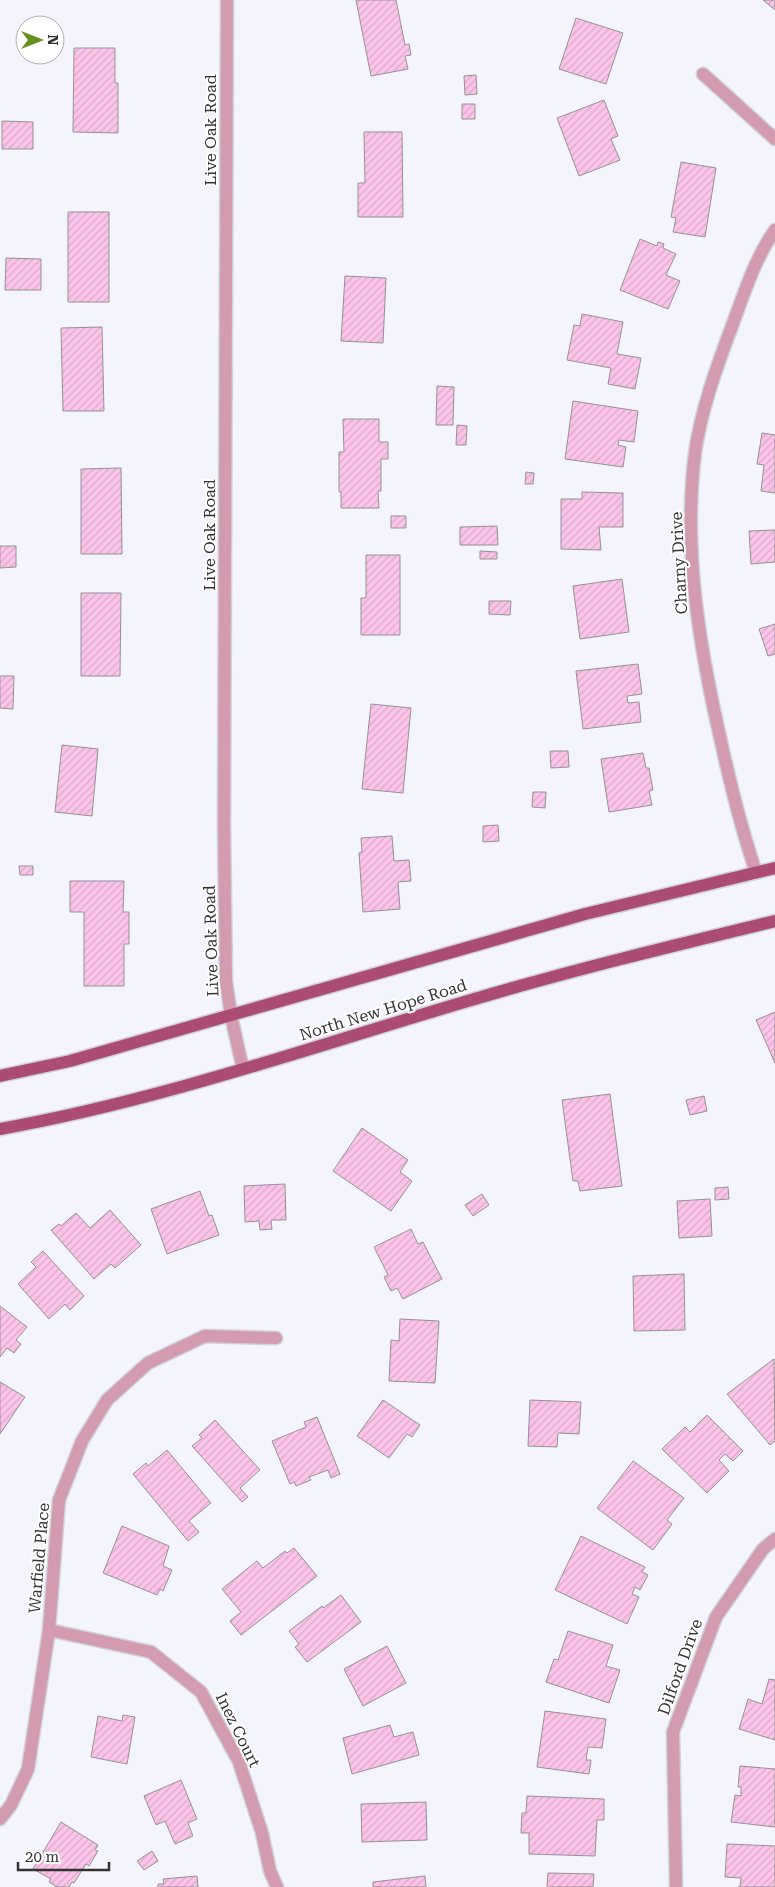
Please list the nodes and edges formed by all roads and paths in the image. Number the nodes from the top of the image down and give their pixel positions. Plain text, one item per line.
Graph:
1 (227, 0) edge
2 (703, 74) dead end
3 (775, 139) edge
4 (775, 230) edge
5 (775, 868) edge
6 (756, 872) junction
7 (775, 921) edge
8 (231, 1016) junction
9 (243, 1069) junction
10 (0, 1076) edge
11 (0, 1130) edge
12 (276, 1338) dead end
13 (775, 1538) edge
14 (49, 1630) junction
15 (0, 1820) edge
16 (277, 1887) edge
17 (676, 1887) edge

1 - 8 street, Live Oak Road
2 - 3 street
4 - 6 street, Charny Drive
5 - 6 main road
6 - 8 main road
7 - 9 main road, North New Hope Road
8 - 9 street, Live Oak Road
8 - 10 main road
9 - 11 main road, North New Hope Road
12 - 14 street, Warfield Place
13 - 17 street, Dilford Drive
14 - 15 street, Warfield Place
14 - 16 street, Inez Court

